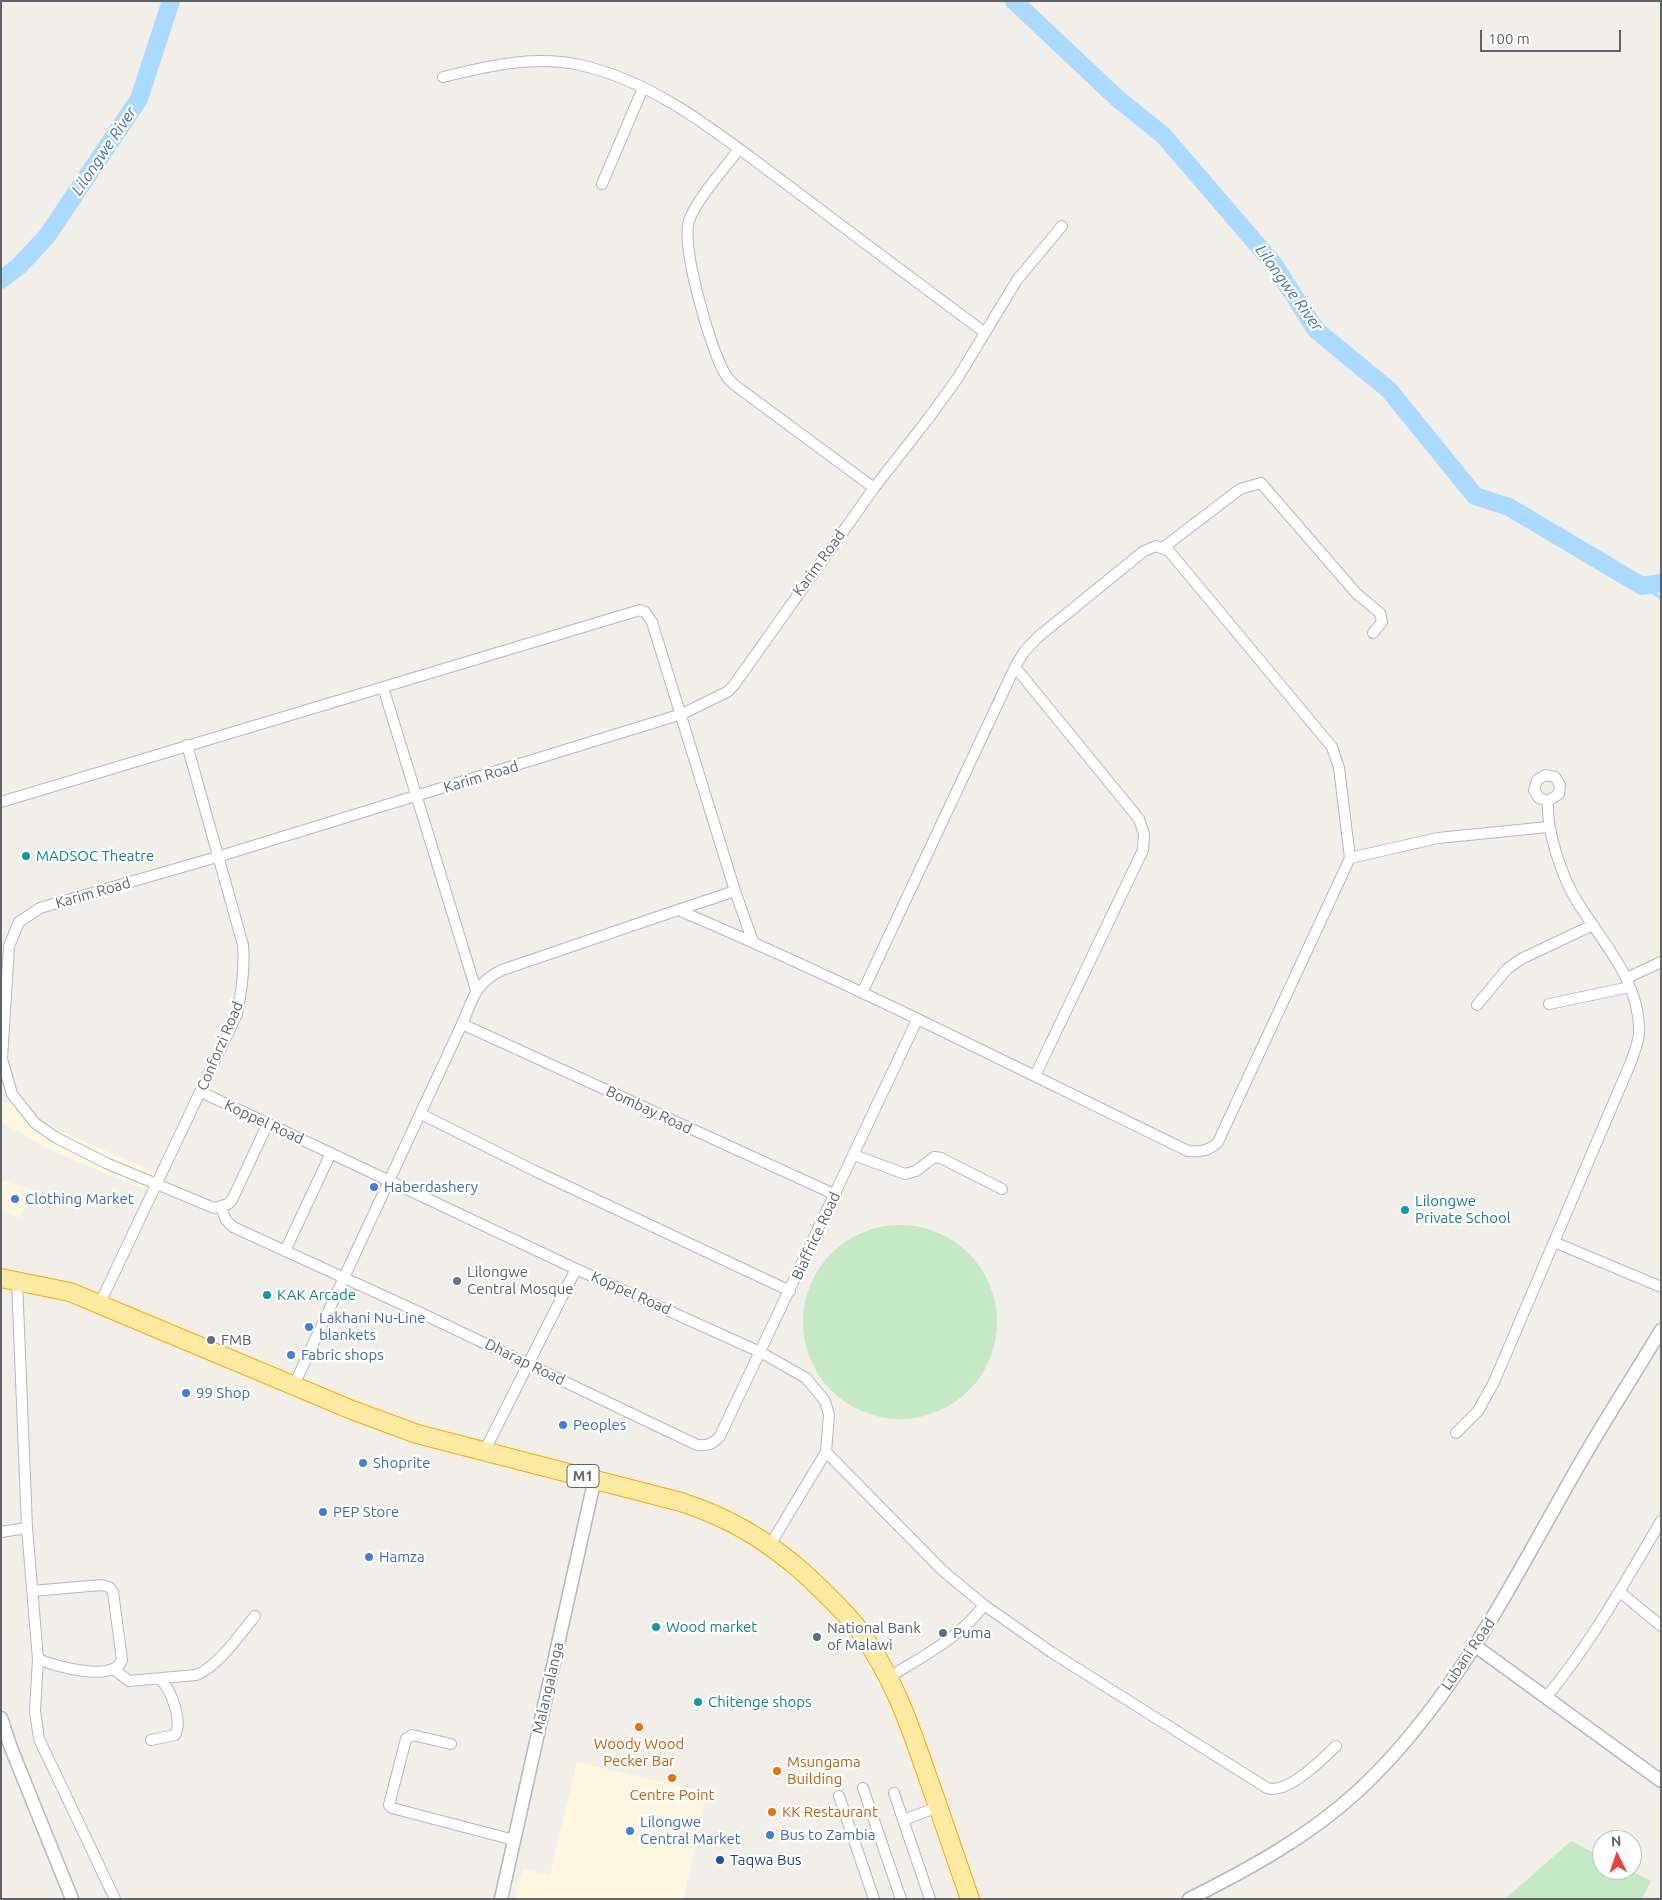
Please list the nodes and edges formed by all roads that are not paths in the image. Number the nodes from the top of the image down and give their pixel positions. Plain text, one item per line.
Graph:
1 (443, 77) dead end
2 (642, 88) junction
3 (739, 149) junction
4 (602, 184) dead end
5 (1062, 226) dead end
6 (984, 332) junction
7 (874, 488) junction
8 (1164, 547) junction
9 (1373, 633) dead end
10 (1015, 667) junction
11 (383, 686) junction
12 (682, 714) junction
13 (187, 744) junction
14 (417, 796) junction
15 (1548, 801) dead end
16 (1, 802) edge
17 (1548, 827) junction
18 (217, 857) junction
19 (1350, 858) junction
20 (735, 892) junction
21 (678, 910) junction
22 (1592, 925) junction
23 (754, 942) junction
24 (1661, 962) edge
25 (1628, 982) junction
26 (476, 990) junction
27 (862, 993) junction
28 (1549, 1004) dead end
29 (1477, 1005) dead end
30 (917, 1020) junction
31 (462, 1024) junction
32 (1034, 1076) junction
33 (201, 1092) junction
34 (421, 1114) junction
35 (268, 1123) junction
36 (331, 1153) junction
37 (854, 1155) junction
38 (389, 1181) junction
39 (158, 1184) junction
40 (1002, 1189) dead end
41 (836, 1195) junction
42 (221, 1207) junction
43 (1554, 1242) junction
44 (285, 1251) junction
45 (576, 1269) junction
46 (342, 1278) junction
47 (9, 1280) edge
48 (1661, 1287) edge
49 (790, 1291) junction
50 (100, 1303) junction
51 (1661, 1330) edge
52 (760, 1352) junction
53 (529, 1364) junction
54 (294, 1385) junction
55 (1456, 1433) dead end
56 (707, 1446) joint
57 (484, 1452) junction
58 (826, 1452) junction
59 (595, 1478) junction
60 (1661, 1522) edge
61 (27, 1528) junction
62 (1, 1532) edge
63 (770, 1545) junction
64 (32, 1590) junction
65 (1620, 1592) junction
66 (984, 1605) junction
67 (255, 1616) dead end
68 (1661, 1626) edge
69 (1474, 1645) junction
70 (38, 1659) junction
71 (115, 1670) junction
72 (889, 1677) junction
73 (160, 1679) junction
74 (1547, 1696) junction
75 (1, 1718) edge
76 (151, 1740) dead end
77 (451, 1744) dead end
78 (1336, 1746) dead end
79 (1661, 1780) edge
80 (863, 1788) dead end
81 (894, 1793) dead end
82 (839, 1796) dead end
83 (938, 1808) junction
84 (903, 1820) junction
85 (514, 1840) junction
86 (72, 1898) edge
87 (115, 1899) edge
88 (501, 1899) edge
89 (874, 1899) edge
90 (901, 1899) edge
91 (930, 1899) edge
92 (970, 1899) edge
93 (1189, 1899) edge

1 - 2 street
2 - 3 street
2 - 4 street
3 - 6 street
3 - 7 street
5 - 6 street, Karim Road
6 - 7 street, Karim Road
7 - 12 street, Karim Road
8 - 9 street
8 - 10 street
8 - 19 street
10 - 27 street
10 - 32 street
11 - 12 street
11 - 13 street
11 - 14 street
12 - 14 street, Karim Road
12 - 20 street
13 - 16 street
13 - 18 street, Conforzi Road
14 - 18 street, Karim Road
14 - 26 street
15 - 17 street
17 - 19 street
17 - 22 street
18 - 33 street, Conforzi Road
18 - 39 street, Karim Road
19 - 32 street
20 - 21 street
20 - 23 street
21 - 23 street
21 - 26 street
22 - 25 street
22 - 29 street
23 - 27 street
24 - 25 street
25 - 28 street
25 - 43 street
26 - 31 street
27 - 30 street
30 - 32 street
30 - 37 street, Biaffrice Road
31 - 34 street
31 - 41 street, Bombay Road
33 - 35 street, Koppel Road
33 - 39 street, Conforzi Road
34 - 38 street
34 - 49 street
35 - 36 street, Koppel Road
35 - 42 street
36 - 38 street, Koppel Road
36 - 44 street
37 - 40 street
37 - 41 street, Biaffrice Road
38 - 45 street, Koppel Road
38 - 46 street
39 - 42 street, Karim Road
39 - 50 street, Conforzi Road
41 - 49 street, Biaffrice Road
42 - 44 street, Dharap Road
43 - 48 street
43 - 55 street
44 - 46 street, Dharap Road
45 - 52 street, Koppel Road
45 - 53 street
46 - 53 street, Dharap Road
46 - 54 street
47 - 50 highway, M1
47 - 61 street
49 - 52 street, Biaffrice Road
50 - 54 highway, M1
51 - 69 street, Lubani Road
52 - 56 street, Biaffrice Road
52 - 58 street, Koppel Road
53 - 56 street, Dharap Road
53 - 57 street
54 - 57 highway, M1
57 - 59 highway, M1
58 - 63 street, Koppel Road
58 - 66 street
59 - 63 highway, M1
59 - 85 street, Malangalanga
60 - 65 street
61 - 62 street
61 - 64 street
63 - 72 highway, M1
64 - 70 street
64 - 71 street
65 - 68 street
65 - 74 street
66 - 72 street
66 - 78 street
67 - 73 street
69 - 74 street
69 - 93 street, Lubani Road
70 - 71 street
70 - 87 street
71 - 73 street
72 - 83 highway, M1
73 - 76 street
74 - 79 street
75 - 86 street
77 - 85 street
80 - 90 street
81 - 84 street
82 - 89 street
83 - 84 street
83 - 92 highway, M1
84 - 91 street
85 - 88 street, Malangalanga

